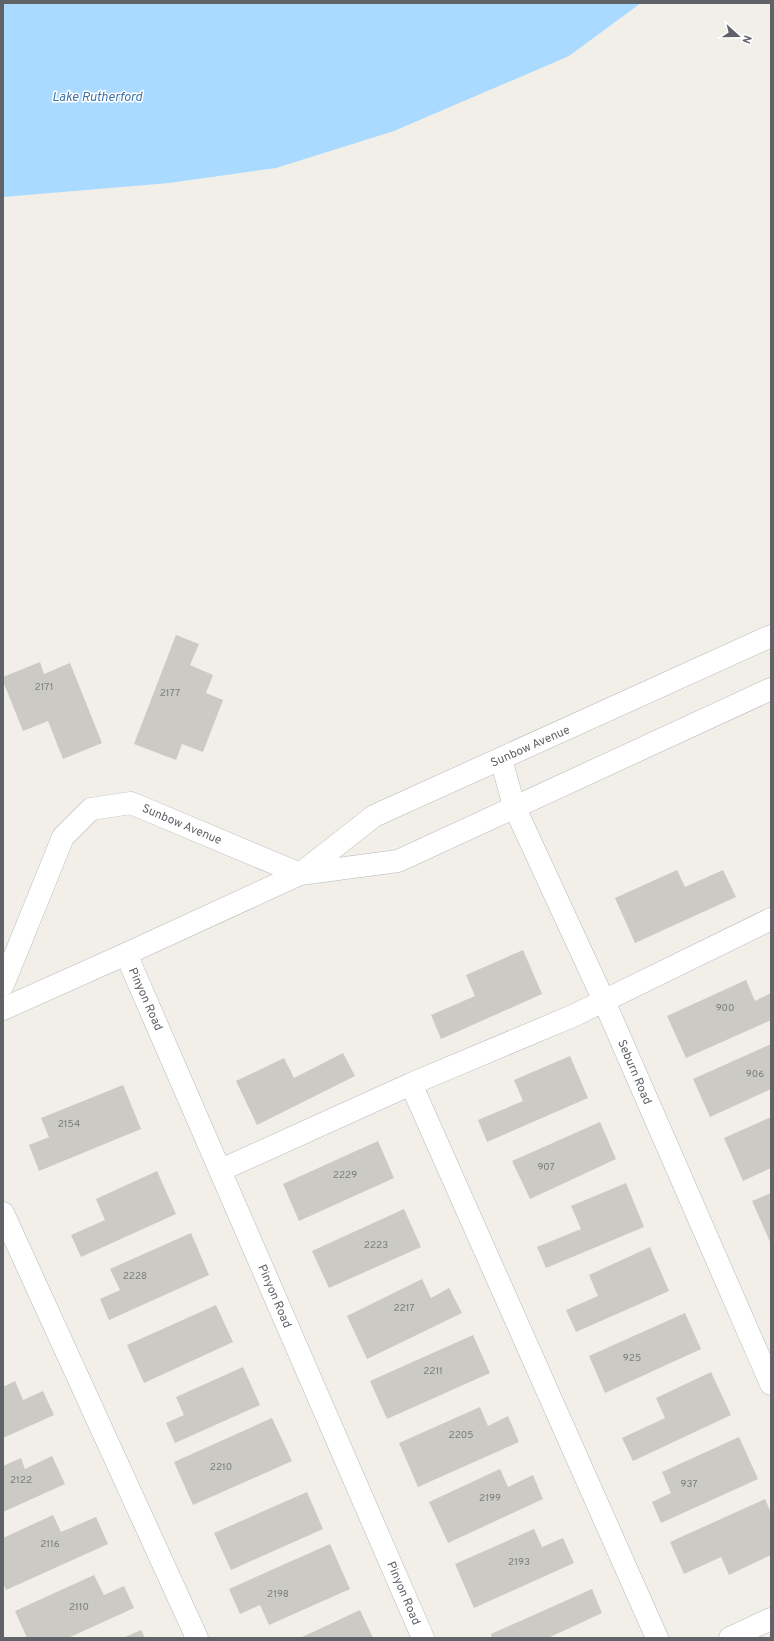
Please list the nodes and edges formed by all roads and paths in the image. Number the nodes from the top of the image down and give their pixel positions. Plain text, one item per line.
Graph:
1 (771, 636) edge
2 (771, 689) edge
3 (501, 759) junction
4 (514, 806) junction
5 (300, 874) junction
6 (771, 919) edge
7 (126, 954) junction
8 (3, 985) edge
9 (604, 1001) junction
10 (3, 1009) edge
11 (411, 1084) junction
12 (221, 1170) junction
13 (3, 1213) edge
14 (771, 1384) edge
15 (771, 1619) edge
16 (197, 1638) edge
17 (423, 1638) edge
18 (657, 1638) edge
19 (730, 1638) edge

1 - 3 street, Sunbow Avenue
2 - 4 street, Sunbow Avenue
3 - 4 street, Seburn Road
3 - 5 street, Sunbow Avenue
4 - 5 street, Sunbow Avenue
4 - 9 street, Seburn Road
5 - 7 street, Sunbow Avenue
5 - 8 street, Sunbow Avenue
6 - 9 street
7 - 10 street, Sunbow Avenue
7 - 12 street, Pinyon Road
9 - 11 street
9 - 14 street, Seburn Road
11 - 12 street
11 - 18 street
12 - 17 street, Pinyon Road
13 - 16 street
15 - 19 street

